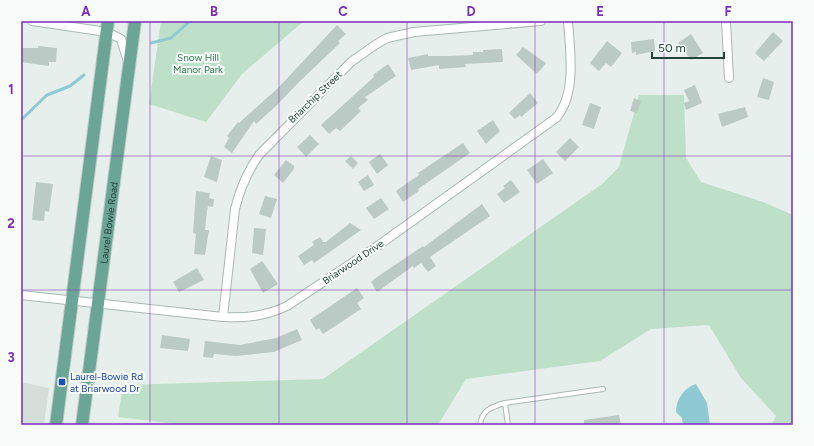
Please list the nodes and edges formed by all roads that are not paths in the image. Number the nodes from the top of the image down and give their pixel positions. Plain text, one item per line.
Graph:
1 (32, 21) edge
2 (135, 21) edge
3 (542, 21) edge
4 (568, 21) edge
5 (726, 21) edge
6 (107, 26) edge
7 (129, 65) junction
8 (730, 78) dead end
9 (21, 295) edge
10 (73, 300) junction
11 (98, 303) junction
12 (223, 317) junction
13 (603, 389) dead end
14 (504, 403) junction
15 (56, 425) edge
16 (82, 425) edge
17 (480, 425) edge
18 (508, 425) edge

1 - 6 street
2 - 7 main road, Laurel Bowie Road
3 - 12 street, Briarchip Street
4 - 12 street, Briarwood Drive
5 - 8 street
6 - 7 street
6 - 10 main road
7 - 11 main road, Laurel Bowie Road
9 - 10 street, Briarwood Drive
10 - 11 street, Briarwood Drive
10 - 15 main road
11 - 12 street, Briarwood Drive
11 - 16 main road, Laurel Bowie Road
13 - 14 lane
14 - 17 lane
14 - 18 lane

